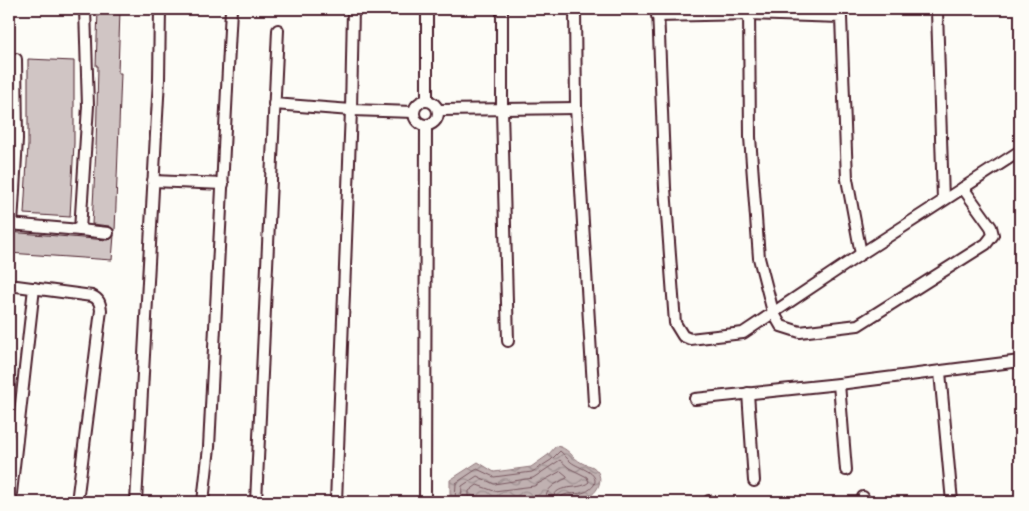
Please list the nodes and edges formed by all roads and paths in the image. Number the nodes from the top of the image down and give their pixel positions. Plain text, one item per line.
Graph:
1 (85, 9) edge
2 (160, 9) edge
3 (231, 9) edge
4 (353, 9) edge
5 (427, 9) edge
6 (502, 9) edge
7 (575, 9) edge
8 (749, 11) edge
9 (937, 11) dead end
10 (658, 12) edge
11 (278, 30) dead end
12 (16, 59) dead end
13 (427, 100) junction
14 (274, 104) junction
15 (576, 108) junction
16 (351, 110) junction
17 (439, 110) junction
18 (502, 110) junction
19 (414, 112) junction
20 (426, 126) junction
21 (1020, 152) edge
22 (153, 181) junction
23 (223, 184) junction
24 (963, 188) junction
25 (943, 200) junction
26 (11, 224) edge
27 (80, 230) junction
28 (108, 233) dead end
29 (861, 254) junction
30 (9, 285) edge
31 (34, 288) junction
32 (773, 312) junction
33 (508, 341) dead end
34 (1020, 361) edge
35 (940, 372) junction
36 (839, 384) junction
37 (748, 393) junction
38 (695, 399) dead end
39 (594, 403) dead end
40 (846, 470) dead end
41 (754, 481) dead end
42 (10, 502) edge
43 (77, 502) edge
44 (136, 502) edge
45 (203, 502) edge
46 (256, 502) edge
47 (336, 502) edge
48 (425, 502) edge
49 (952, 502) edge

1 - 27 street
2 - 22 street
3 - 23 street
4 - 16 street
5 - 13 street
6 - 18 street
7 - 15 street
8 - 10 street
8 - 29 street
8 - 32 street
9 - 25 street
10 - 32 street
11 - 14 street
12 - 26 street
13 - 17 street
13 - 19 street
14 - 16 street
14 - 46 street
15 - 18 street
15 - 39 street
16 - 19 street
16 - 47 street
17 - 18 street
17 - 20 street
18 - 33 street
19 - 20 street
20 - 48 street
21 - 24 street
22 - 23 street
22 - 44 street
23 - 45 street
24 - 25 street
24 - 32 street
25 - 29 street
26 - 27 street
27 - 28 street
29 - 32 street
30 - 31 street
31 - 42 street
31 - 43 street
34 - 35 street
35 - 36 street
35 - 49 street
36 - 37 street
36 - 40 street
37 - 38 street
37 - 41 street

